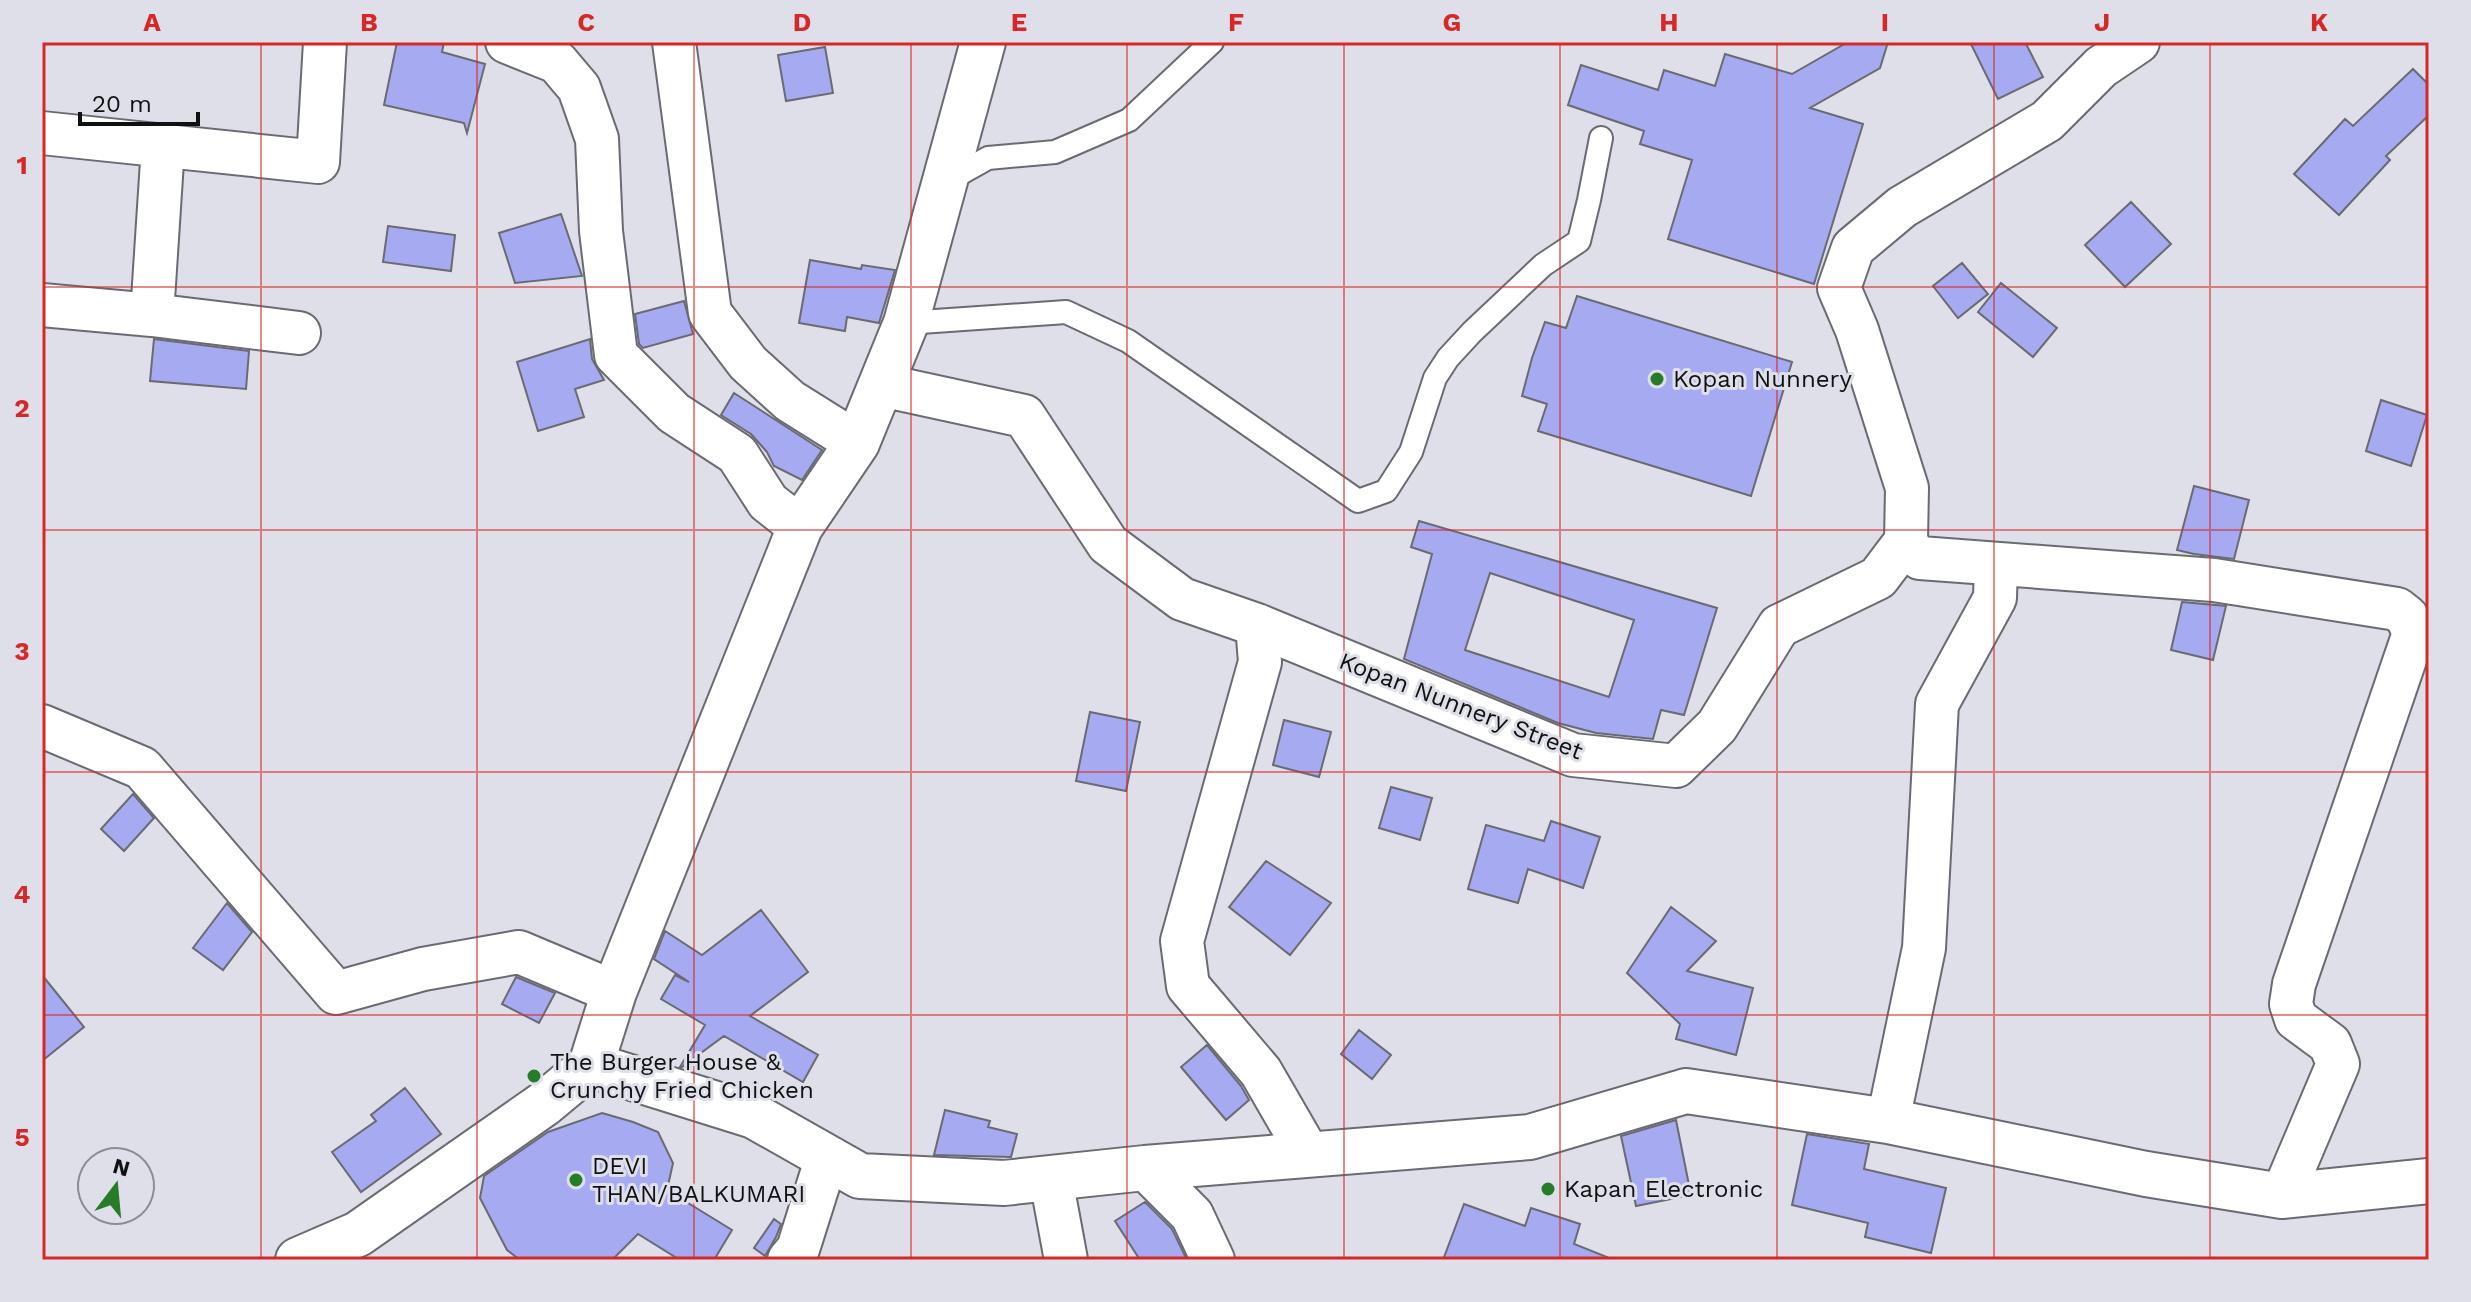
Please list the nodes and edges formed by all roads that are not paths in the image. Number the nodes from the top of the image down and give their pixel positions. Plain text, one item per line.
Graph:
1 (325, 42) edge
2 (507, 42) edge
3 (674, 42) edge
4 (983, 42) edge
5 (1212, 42) edge
6 (2138, 42) edge
7 (42, 133) edge
8 (1601, 138) dead end
9 (163, 146) junction
10 (944, 182) junction
11 (42, 305) edge
12 (152, 315) junction
13 (906, 323) junction
14 (299, 333) dead end
15 (881, 385) junction
16 (857, 443) junction
17 (800, 527) junction
18 (1909, 547) junction
19 (1996, 564) junction
20 (1257, 625) junction
21 (42, 726) edge
22 (614, 992) junction
23 (591, 1065) junction
24 (1888, 1121) junction
25 (1309, 1155) junction
26 (827, 1157) junction
27 (1145, 1168) junction
28 (1051, 1179) junction
29 (2429, 1181) edge
30 (2282, 1196) junction
31 (298, 1260) edge
32 (789, 1260) edge
33 (1066, 1260) edge
34 (1213, 1260) edge

1 - 9 street
2 - 17 street
3 - 16 street
4 - 10 main road
5 - 10 lane
6 - 18 street
7 - 9 street
8 - 13 lane
9 - 12 street
10 - 13 main road
11 - 12 street
12 - 14 street
13 - 15 main road
15 - 16 main road
15 - 20 street
16 - 17 main road
17 - 22 main road
18 - 19 street
18 - 20 street, Kopan Nunnery Street
19 - 24 street
19 - 30 street
20 - 25 street
21 - 22 street
22 - 23 main road
23 - 26 main road
23 - 31 main road
24 - 25 main road
24 - 30 main road
25 - 27 main road
26 - 28 main road
26 - 32 street
27 - 28 main road
27 - 34 street
28 - 33 street
29 - 30 main road

